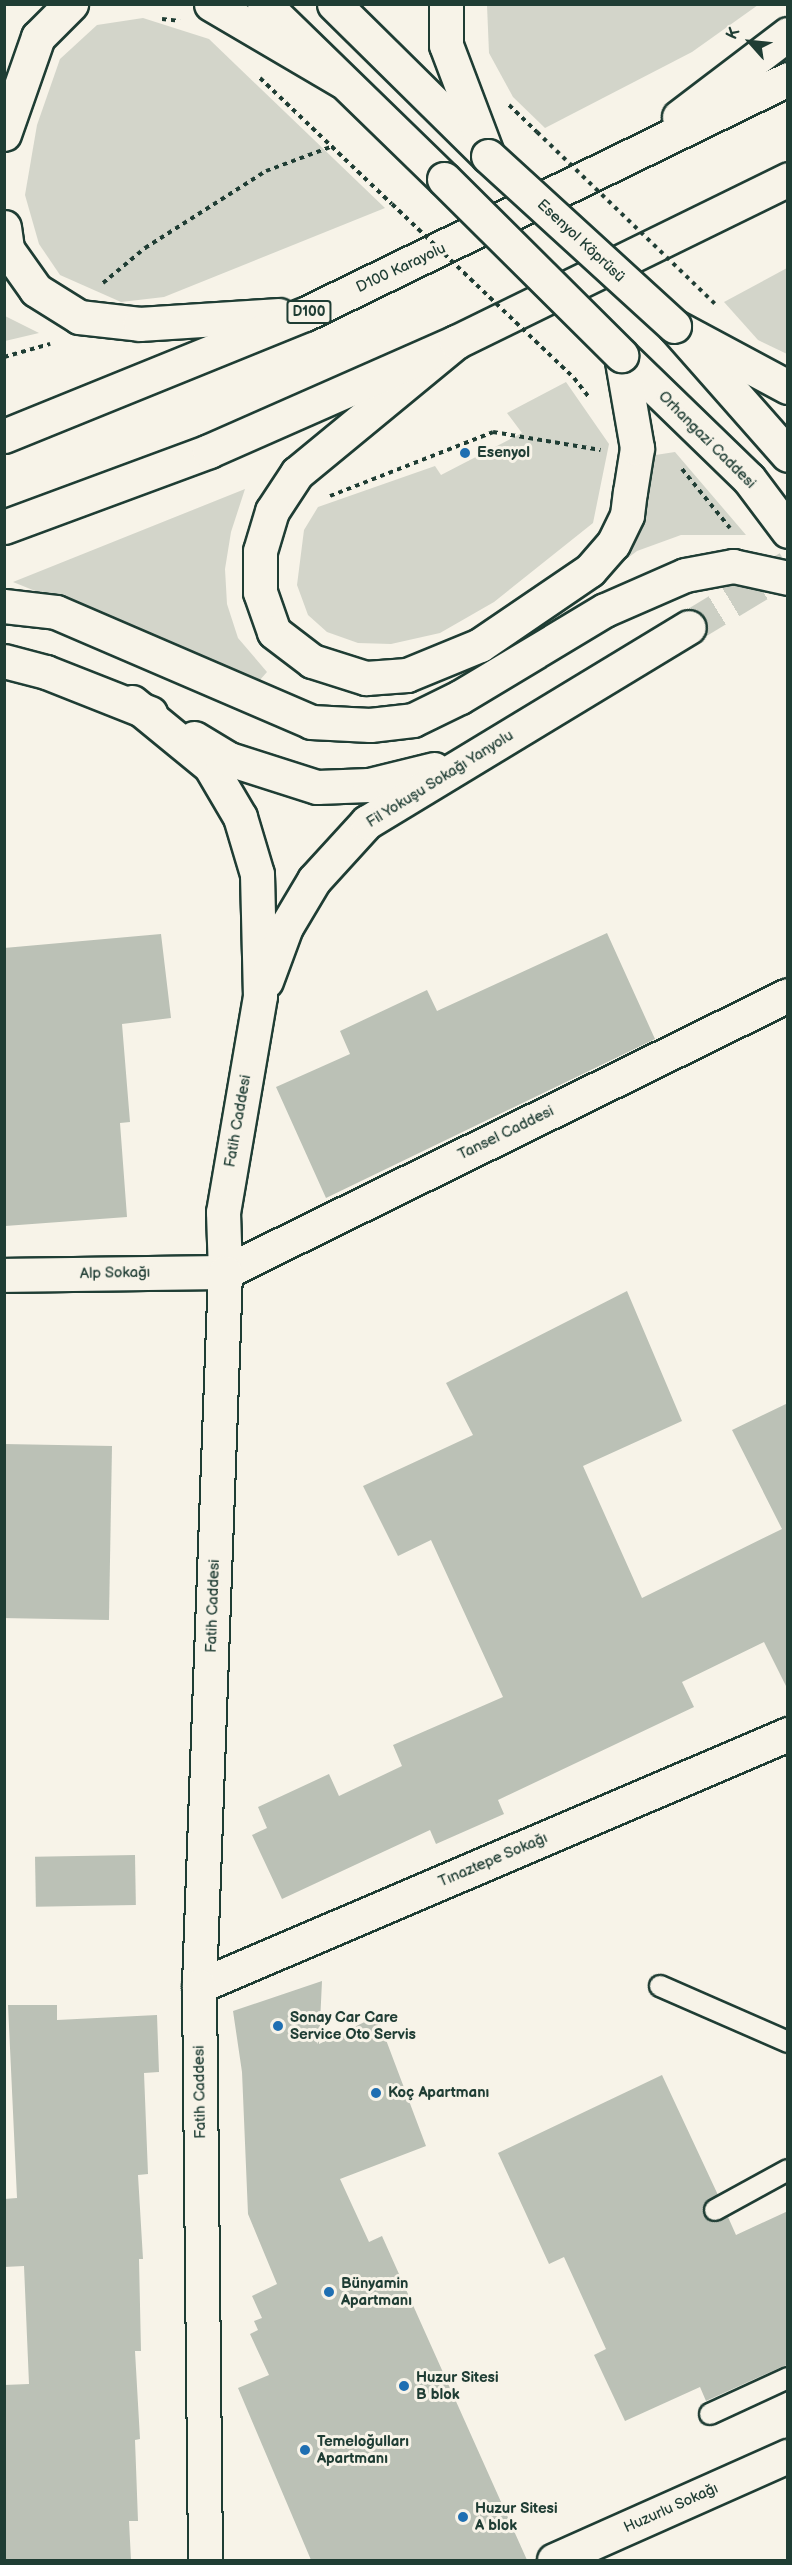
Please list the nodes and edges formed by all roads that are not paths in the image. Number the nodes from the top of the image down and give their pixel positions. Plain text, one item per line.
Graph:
1 (71, 4) edge
2 (264, 4) edge
3 (334, 4) edge
4 (446, 4) edge
5 (198, 13) edge
6 (788, 34) edge
7 (788, 79) edge
8 (342, 81) junction
9 (4, 134) edge
10 (488, 156) junction
11 (606, 171) junction
12 (788, 179) edge
13 (4, 227) edge
14 (305, 314) junction
15 (674, 326) junction
16 (456, 342) junction
17 (621, 355) junction
18 (788, 387) edge
19 (4, 436) edge
20 (788, 456) edge
21 (4, 527) edge
22 (788, 531) edge
23 (788, 578) edge
24 (4, 606) edge
25 (689, 627) tunnel mouth
26 (4, 661) edge
27 (132, 702) junction
28 (465, 761) junction
29 (788, 995) edge
30 (260, 996) junction
31 (225, 1272) junction
32 (4, 1275) edge
33 (788, 1734) edge
34 (199, 1986) junction
35 (660, 1986) dead end
36 (788, 2042) edge
37 (788, 2170) edge
38 (715, 2210) dead end
39 (788, 2378) edge
40 (710, 2414) dead end
41 (788, 2456) edge
42 (204, 2560) edge
43 (555, 2560) edge

1 - 9 main road
2 - 8 main road
3 - 10 main road, Esenyol Köprüsü
4 - 10 main road
5 - 8 main road
6 - 11 main road
7 - 11 main road, D100 Karayolu / D100
8 - 17 main road, bridge
10 - 15 main road, Esenyol Köprüsü, bridge
11 - 14 main road, D100 Karayolu / D100
12 - 16 main road
13 - 14 main road
14 - 19 main road, D100 Karayolu / D100
15 - 18 main road
15 - 20 main road
16 - 17 main road
16 - 21 main road
17 - 22 main road, Orhangazi Caddesi
23 - 24 main road
25 - 28 main road, Fil Yokuşu Sokağı Yanyolu
26 - 27 main road
27 - 28 main road
27 - 30 main road, Fatih Caddesi
28 - 30 main road, Fil Yokuşu Sokağı Yanyolu
29 - 31 main road, Tansel Caddesi
30 - 31 main road, Fatih Caddesi
31 - 32 main road, Alp Sokağı
31 - 34 main road, Fatih Caddesi
33 - 34 main road, Tınaztepe Sokağı
34 - 42 main road, Fatih Caddesi
35 - 36 lane
37 - 38 lane
39 - 40 lane
41 - 43 main road, Huzurlu Sokağı

